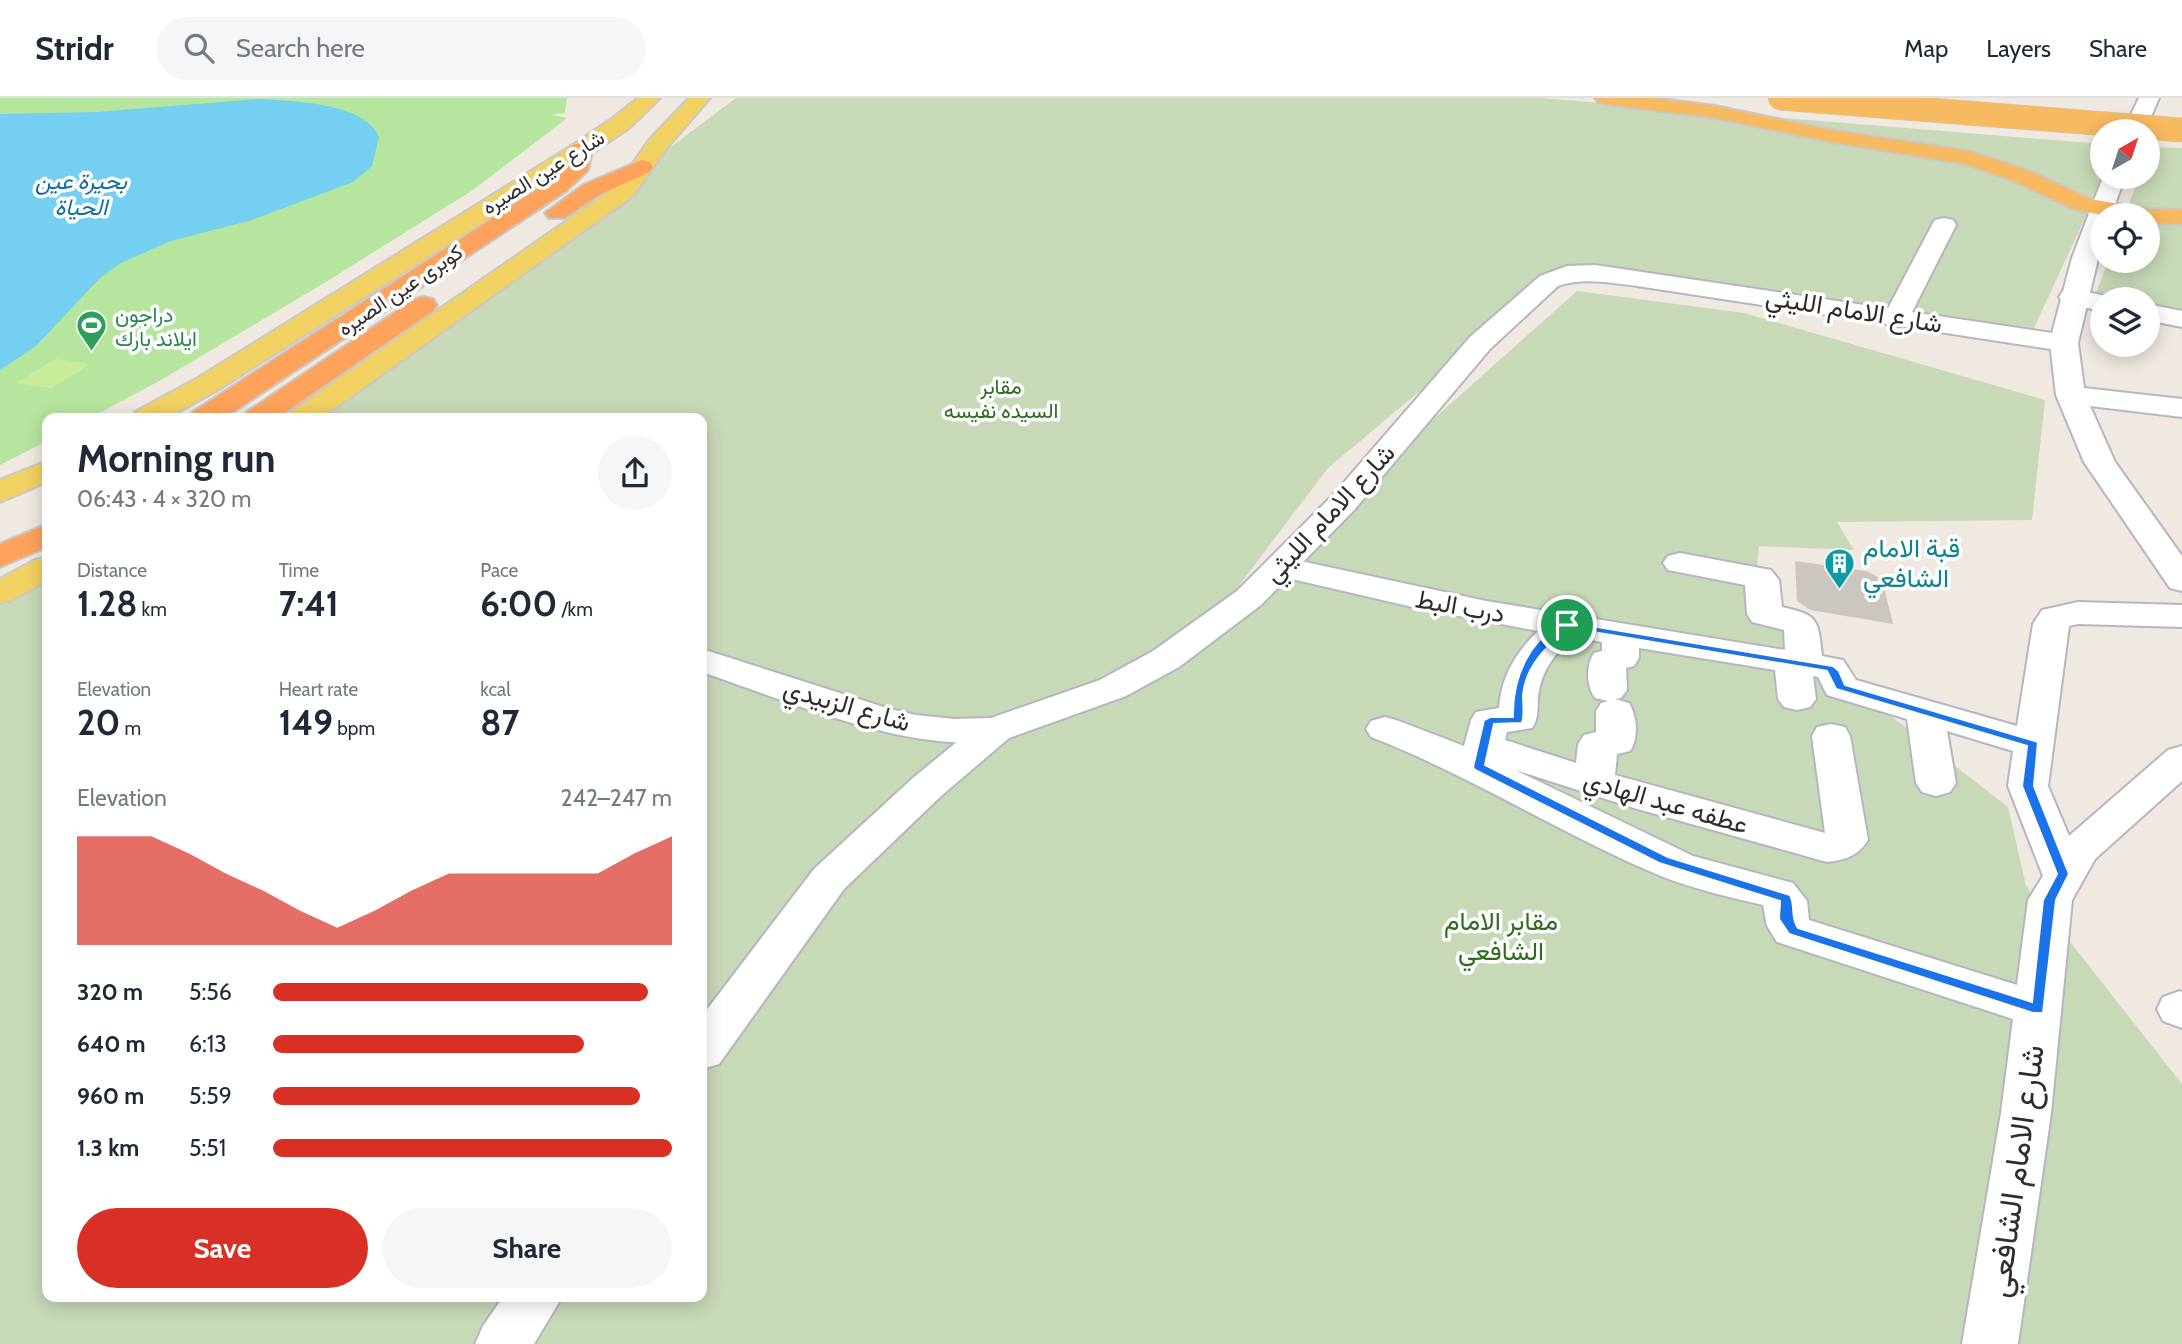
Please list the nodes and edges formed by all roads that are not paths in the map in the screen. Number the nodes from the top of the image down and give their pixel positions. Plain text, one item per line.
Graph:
1 (650, 98) edge
2 (701, 98) edge
3 (1605, 98) edge
4 (1780, 98) edge
5 (1974, 98) edge
6 (2149, 98) edge
7 (2182, 110) edge
8 (2139, 119) edge
9 (2182, 130) edge
10 (581, 150) junction
11 (642, 167) junction
12 (2090, 207) edge
13 (2160, 216) edge
14 (2182, 217) edge
15 (1944, 225) dead end
16 (2090, 239) edge
17 (2072, 297) junction
18 (2090, 301) edge
19 (2160, 315) edge
20 (1897, 316) junction
21 (2182, 319) edge
22 (2064, 343) junction
23 (2071, 396) junction
24 (2182, 408) edge
25 (155, 413) edge
26 (212, 413) edge
27 (265, 413) edge
28 (309, 413) edge
29 (42, 472) edge
30 (0, 492) edge
31 (42, 507) edge
32 (0, 528) edge
33 (42, 536) edge
34 (0, 557) edge
35 (1680, 563) dead end
36 (1282, 568) junction
37 (42, 570) edge
38 (2182, 581) edge
39 (0, 593) edge
40 (2182, 616) edge
41 (1567, 625) junction
42 (1620, 634) junction
43 (707, 662) edge
44 (1799, 675) junction
45 (1925, 712) junction
46 (1385, 729) dead end
47 (995, 730) junction
48 (1831, 736) dead end
49 (2034, 744) junction
50 (1481, 757) junction
51 (2182, 758) edge
52 (1594, 782) junction
53 (1936, 783) dead end
54 (2063, 874) junction
55 (2038, 1009) junction
56 (707, 1044) edge
57 (531, 1302) edge
58 (503, 1344) edge
59 (1990, 1344) edge

1 - 10 main road, شارع عين الصيره
2 - 11 main road, شارع عين الصيره
3 - 12 highway
4 - 9 highway, bridge
5 - 7 highway
6 - 8 street
10 - 25 main road, شارع عين الصيره
10 - 26 highway, كوبرى عين الصيره
11 - 27 highway, كوبرى عين الصيره
11 - 28 main road, شارع عين الصيره
13 - 14 highway
15 - 20 street
16 - 17 street
17 - 18 street
17 - 22 street
19 - 21 street
20 - 22 street, شارع الامام الليثي
20 - 36 street, شارع الامام الليثي
22 - 23 street
23 - 24 street
23 - 38 street
29 - 30 main road
31 - 32 highway
33 - 34 highway
35 - 44 street
36 - 41 street, درب البط
36 - 47 street, شارع الامام الليثي
37 - 39 main road
40 - 49 street
41 - 42 street, درب البط
41 - 50 street
42 - 44 street, درب البط
42 - 52 street
43 - 47 street, شارع الزبيدي
44 - 45 street, درب البط
45 - 49 street, درب البط
45 - 53 street
46 - 50 street
47 - 56 street, شارع الامام الليثي
48 - 52 street, عطفه عبد الهادي
49 - 54 street
50 - 52 street, عطفه عبد الهادي
50 - 55 street
51 - 54 street, شارع الامام الشافعي
54 - 55 street, شارع الامام الشافعي
55 - 59 street, شارع الامام الشافعي
57 - 58 street

